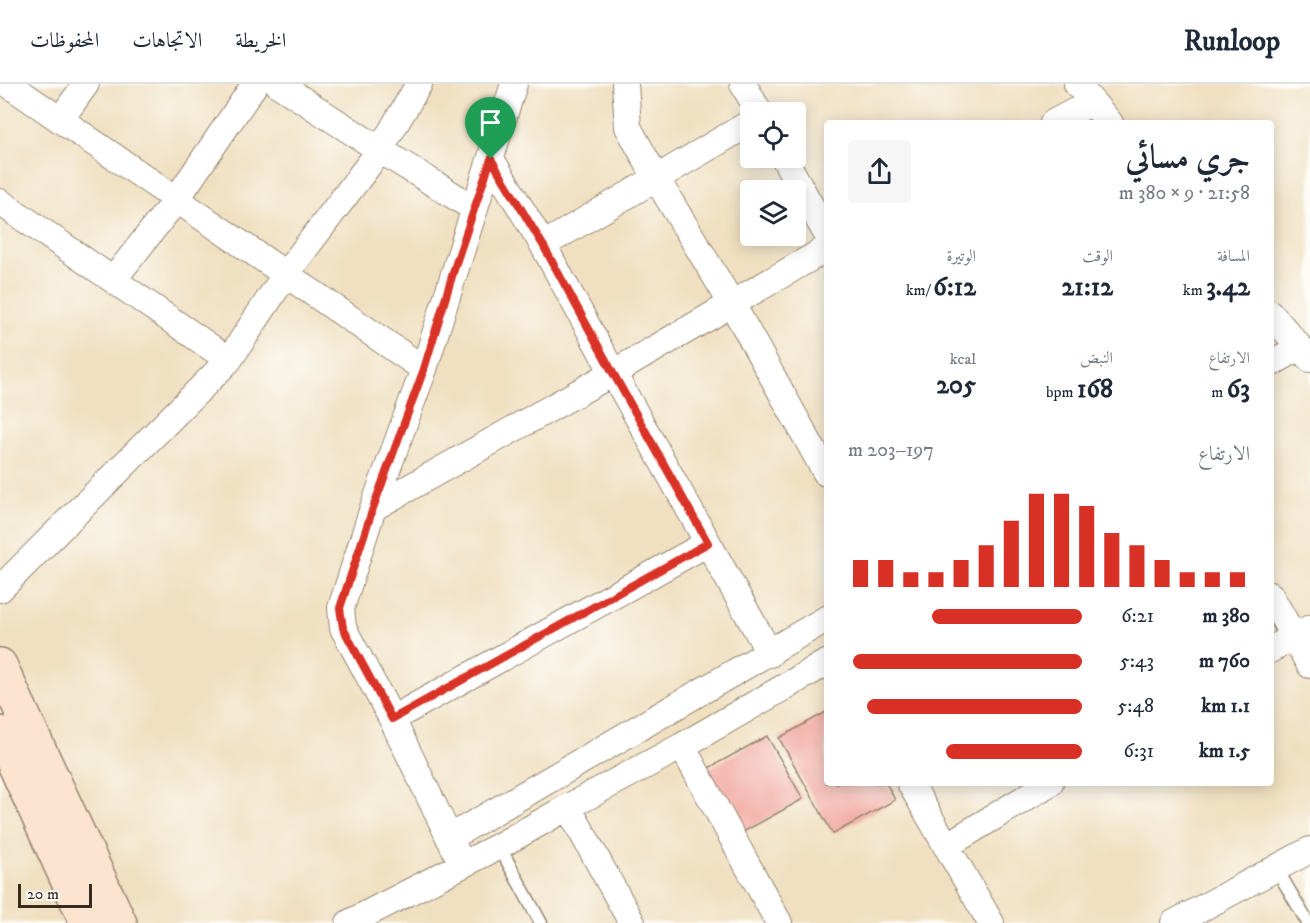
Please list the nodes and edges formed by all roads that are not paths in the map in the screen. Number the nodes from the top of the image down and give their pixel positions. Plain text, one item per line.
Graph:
1 (8, 84) edge
2 (86, 84) edge
3 (255, 84) edge
4 (278, 84) edge
5 (419, 84) edge
6 (514, 84) edge
7 (626, 84) edge
8 (743, 84) edge
9 (1084, 93) edge
10 (753, 102) edge
11 (60, 120) junction
12 (1056, 120) edge
13 (1107, 120) edge
14 (740, 129) edge
15 (380, 150) junction
16 (491, 159) junction
17 (790, 168) edge
18 (656, 178) junction
19 (176, 200) junction
20 (0, 202) edge
21 (475, 208) junction
22 (824, 229) edge
23 (543, 245) junction
24 (824, 250) edge
25 (285, 274) junction
26 (113, 280) junction
27 (732, 304) junction
28 (1274, 318) edge
29 (1305, 353) edge
30 (229, 360) junction
31 (1274, 363) edge
32 (424, 369) junction
33 (613, 373) junction
34 (824, 469) edge
35 (373, 508) junction
36 (708, 543) junction
37 (0, 589) edge
38 (1274, 600) edge
39 (824, 621) edge
40 (1302, 633) edge
41 (1274, 648) edge
42 (770, 654) junction
43 (824, 664) edge
44 (0, 665) edge
45 (1310, 665) edge
46 (392, 719) junction
47 (0, 733) edge
48 (682, 746) junction
49 (912, 786) edge
50 (1045, 786) edge
51 (568, 807) junction
52 (449, 838) junction
53 (499, 846) junction
54 (946, 846) junction
55 (1310, 850) edge
56 (462, 864) junction
57 (1276, 868) junction
58 (362, 920) edge
59 (87, 923) edge
60 (120, 923) edge
61 (541, 923) edge
62 (633, 923) edge
63 (779, 923) edge
64 (991, 923) edge
65 (1174, 923) edge
66 (1308, 923) edge

1 - 11 street
2 - 11 street
3 - 19 street
4 - 15 street
5 - 15 street
6 - 16 street
7 - 18 street
8 - 10 street
9 - 12 street
9 - 13 street
11 - 19 street
14 - 18 street
15 - 21 street
15 - 25 street
16 - 21 street
16 - 23 street
17 - 22 street
18 - 23 street
18 - 27 street
19 - 25 street
19 - 26 street
20 - 26 street
21 - 32 street
23 - 33 street
24 - 27 street
25 - 30 street
25 - 32 street
26 - 30 street
27 - 33 street
27 - 34 street
28 - 29 street
29 - 31 street
30 - 37 street
32 - 35 street
33 - 35 street
33 - 36 street
35 - 46 street
36 - 42 street
36 - 46 street
38 - 40 street
39 - 42 street
40 - 41 street
40 - 45 street
42 - 52 street
43 - 48 street
44 - 60 street
46 - 52 street
47 - 59 street
48 - 51 street
48 - 63 street
49 - 54 street
50 - 54 street
51 - 53 street
51 - 62 street
52 - 56 street
53 - 56 street
53 - 61 lane
54 - 64 street
55 - 57 street
56 - 58 street
57 - 65 street
57 - 66 lane

